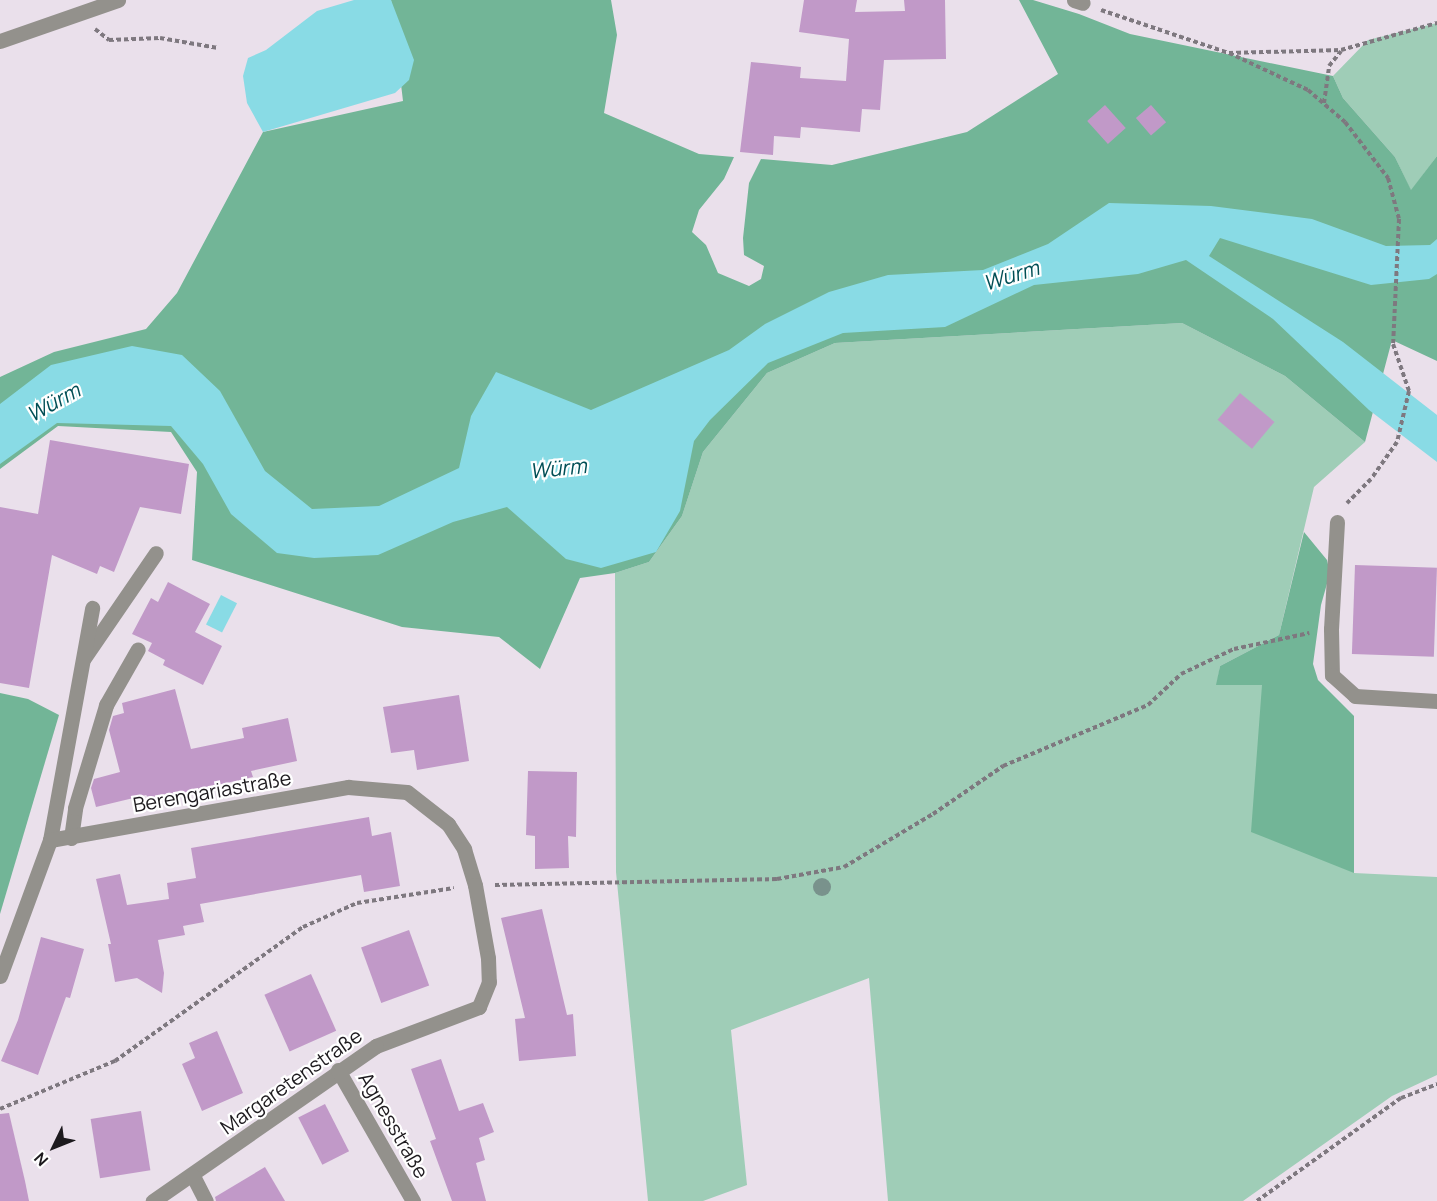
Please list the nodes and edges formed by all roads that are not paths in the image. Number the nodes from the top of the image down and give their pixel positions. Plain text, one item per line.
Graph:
1 (118, 0) edge
2 (0, 41) edge
3 (1337, 522) road end
4 (156, 553) dead end
5 (92, 608) dead end
6 (138, 649) dead end
7 (79, 665) junction
8 (1437, 700) edge
9 (71, 838) junction
10 (50, 840) junction
11 (475, 885) joint
12 (0, 976) edge
13 (338, 1070) junction
14 (193, 1176) junction
15 (153, 1201) edge
16 (206, 1201) edge
17 (413, 1201) edge

1 - 2 street
3 - 8 street
4 - 7 street
5 - 7 street
6 - 9 street
7 - 10 street
9 - 10 street, Berengariastraße
9 - 11 street, Berengariastraße
10 - 12 street
11 - 13 street, Margaretenstraße
13 - 14 street, Margaretenstraße
13 - 17 street, Agnesstraße
14 - 15 street, Margaretenstraße
14 - 16 street

